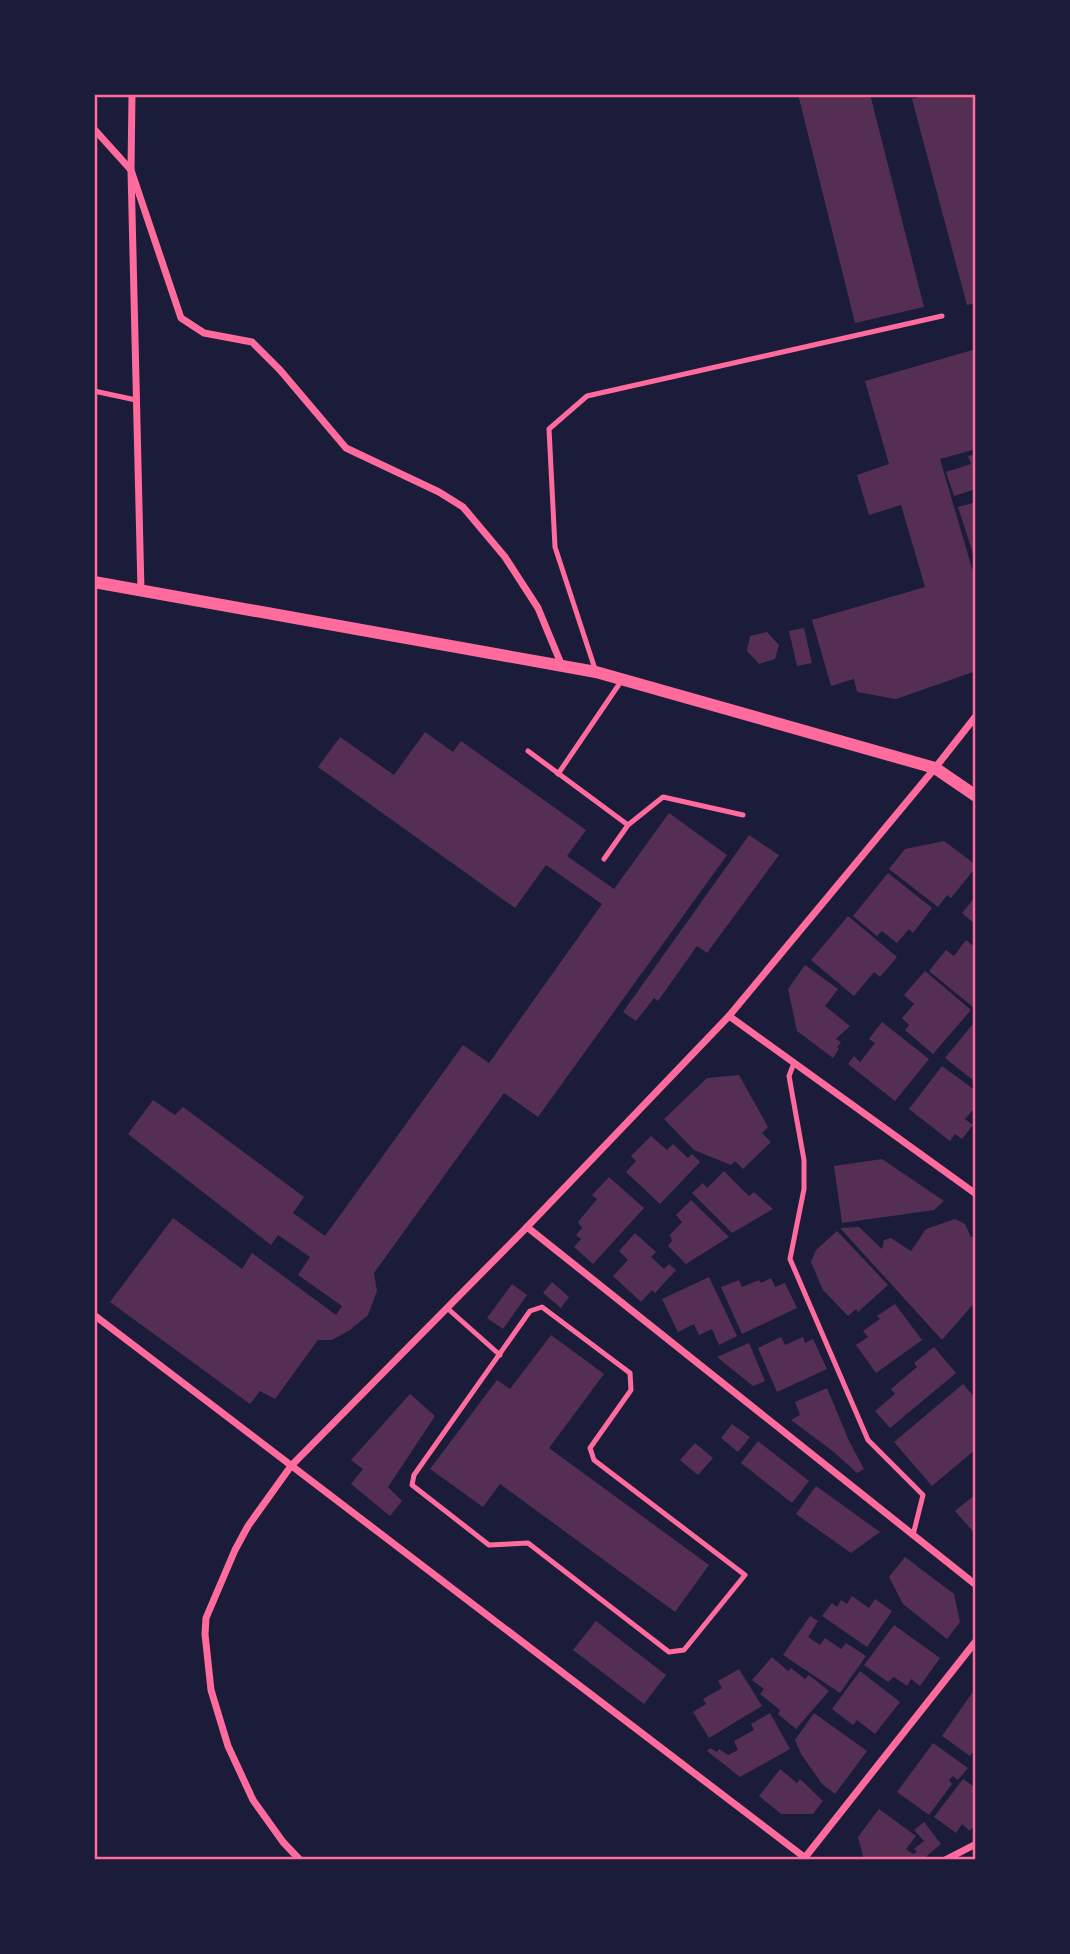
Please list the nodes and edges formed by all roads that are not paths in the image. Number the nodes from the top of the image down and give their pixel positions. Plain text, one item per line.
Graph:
1 (132, 94) edge
2 (94, 129) edge
3 (131, 170) junction
4 (942, 316) dead end
5 (94, 391) edge
6 (136, 400) junction
7 (94, 582) edge
8 (141, 591) junction
9 (562, 666) junction
10 (597, 672) junction
11 (622, 680) junction
12 (975, 716) edge
13 (528, 751) dead end
14 (935, 768) junction
15 (558, 774) junction
16 (975, 796) edge
17 (743, 815) dead end
18 (628, 825) junction
19 (604, 859) dead end
20 (729, 1016) junction
21 (794, 1063) junction
22 (975, 1194) edge
23 (527, 1227) junction
24 (447, 1308) junction
25 (94, 1315) edge
26 (500, 1355) junction
27 (291, 1466) junction
28 (913, 1535) junction
29 (975, 1586) edge
30 (975, 1641) edge
31 (975, 1844) edge
32 (806, 1859) edge
33 (300, 1860) edge
34 (945, 1860) edge

1 - 3 street
2 - 3 street
3 - 6 street
3 - 9 street
4 - 10 lane
5 - 6 lane
6 - 8 street
7 - 8 street
8 - 9 street
9 - 10 street
10 - 11 street
11 - 14 street
11 - 15 lane
12 - 14 street
13 - 15 lane
14 - 16 street
14 - 20 street
15 - 18 lane
17 - 18 lane
18 - 19 lane
20 - 21 street
20 - 23 street
21 - 22 street
21 - 28 lane
23 - 24 street
23 - 28 street
24 - 26 lane
24 - 27 street
25 - 27 street
26 - 26 lane
27 - 32 street
27 - 33 street
28 - 29 street
30 - 32 street
31 - 34 street

